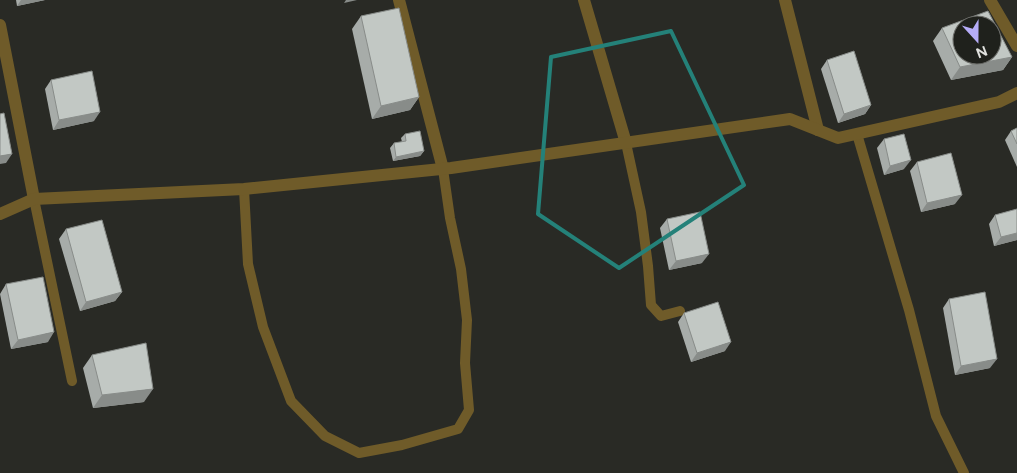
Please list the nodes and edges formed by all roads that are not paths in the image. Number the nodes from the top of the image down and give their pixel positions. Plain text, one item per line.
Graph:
1 (400, 0) edge
2 (584, 0) edge
3 (785, 0) edge
4 (990, 0) edge
5 (0, 25) edge
6 (1017, 46) edge
7 (1017, 94) edge
8 (818, 130) junction
9 (857, 134) junction
10 (626, 143) junction
11 (443, 169) junction
12 (244, 189) junction
13 (34, 199) junction
14 (0, 214) edge
15 (680, 310) dead end
16 (72, 382) dead end
17 (964, 473) edge

1 - 11 street
2 - 10 street
3 - 8 street
4 - 6 street
5 - 13 street
7 - 9 street
8 - 9 street
8 - 10 street
9 - 17 lane
10 - 11 street
10 - 15 lane
11 - 12 street
11 - 12 lane
12 - 13 street
13 - 14 street
13 - 16 lane

